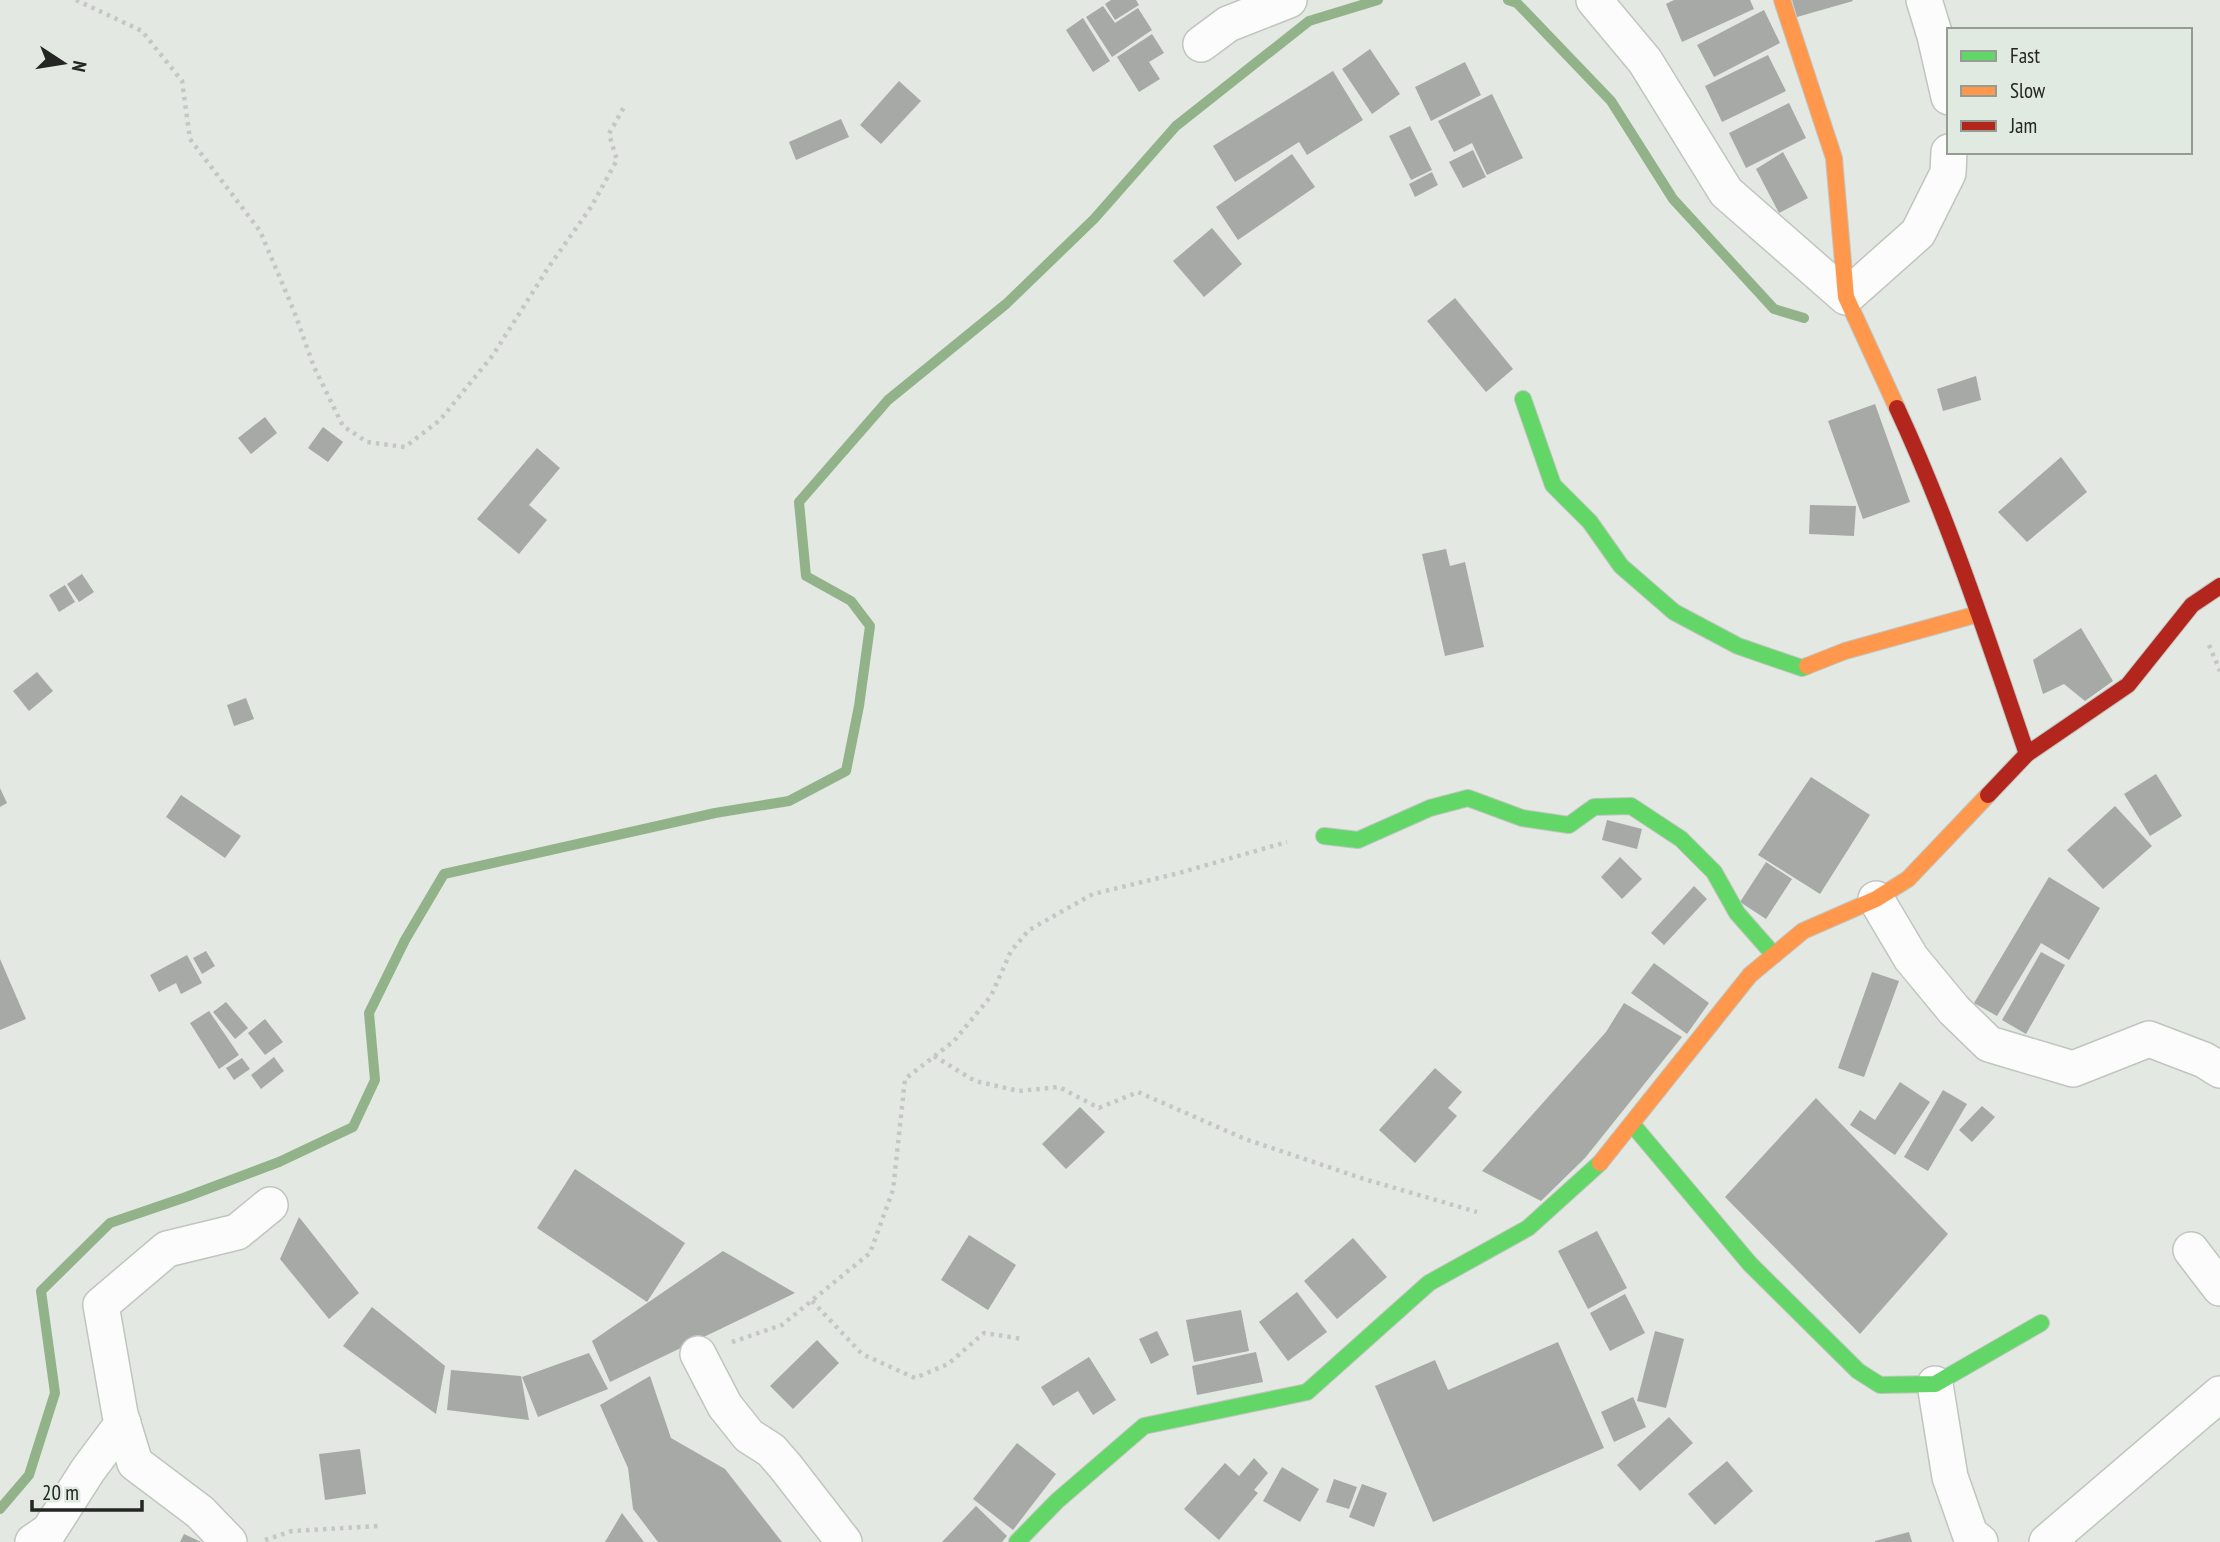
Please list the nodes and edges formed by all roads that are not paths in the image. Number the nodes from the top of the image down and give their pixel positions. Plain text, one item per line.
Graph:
1 (1289, 0) edge
2 (1594, 0) edge
3 (1782, 0) edge
4 (1924, 0) edge
5 (1201, 44) dead end
6 (1947, 88) edge
7 (1949, 154) edge
8 (1846, 297) junction
9 (1523, 399) dead end
10 (2220, 586) edge
11 (1978, 614) junction
12 (2027, 754) junction
13 (1324, 835) road end
14 (1876, 899) junction
15 (1774, 955) junction
16 (2220, 1070) edge
17 (1632, 1124) junction
18 (270, 1205) dead end
19 (2191, 1250) dead end
20 (2220, 1288) edge
21 (2041, 1323) dead end
22 (698, 1354) road end
23 (1935, 1384) junction
24 (2220, 1394) edge
25 (123, 1423) junction
26 (33, 1542) edge
27 (229, 1542) edge
28 (844, 1542) edge
29 (1017, 1542) edge
30 (1980, 1542) edge
31 (2047, 1542) edge

1 - 5 street
2 - 8 street
3 - 8 street
4 - 6 street
7 - 8 street
8 - 11 street
9 - 11 street
10 - 12 street
11 - 12 street
12 - 14 street
13 - 15 street
14 - 15 street
14 - 16 street
15 - 17 street
17 - 23 street
17 - 29 street
18 - 25 street
19 - 20 street
21 - 23 street
22 - 28 street
23 - 30 street
24 - 31 street
25 - 26 street
25 - 27 street

